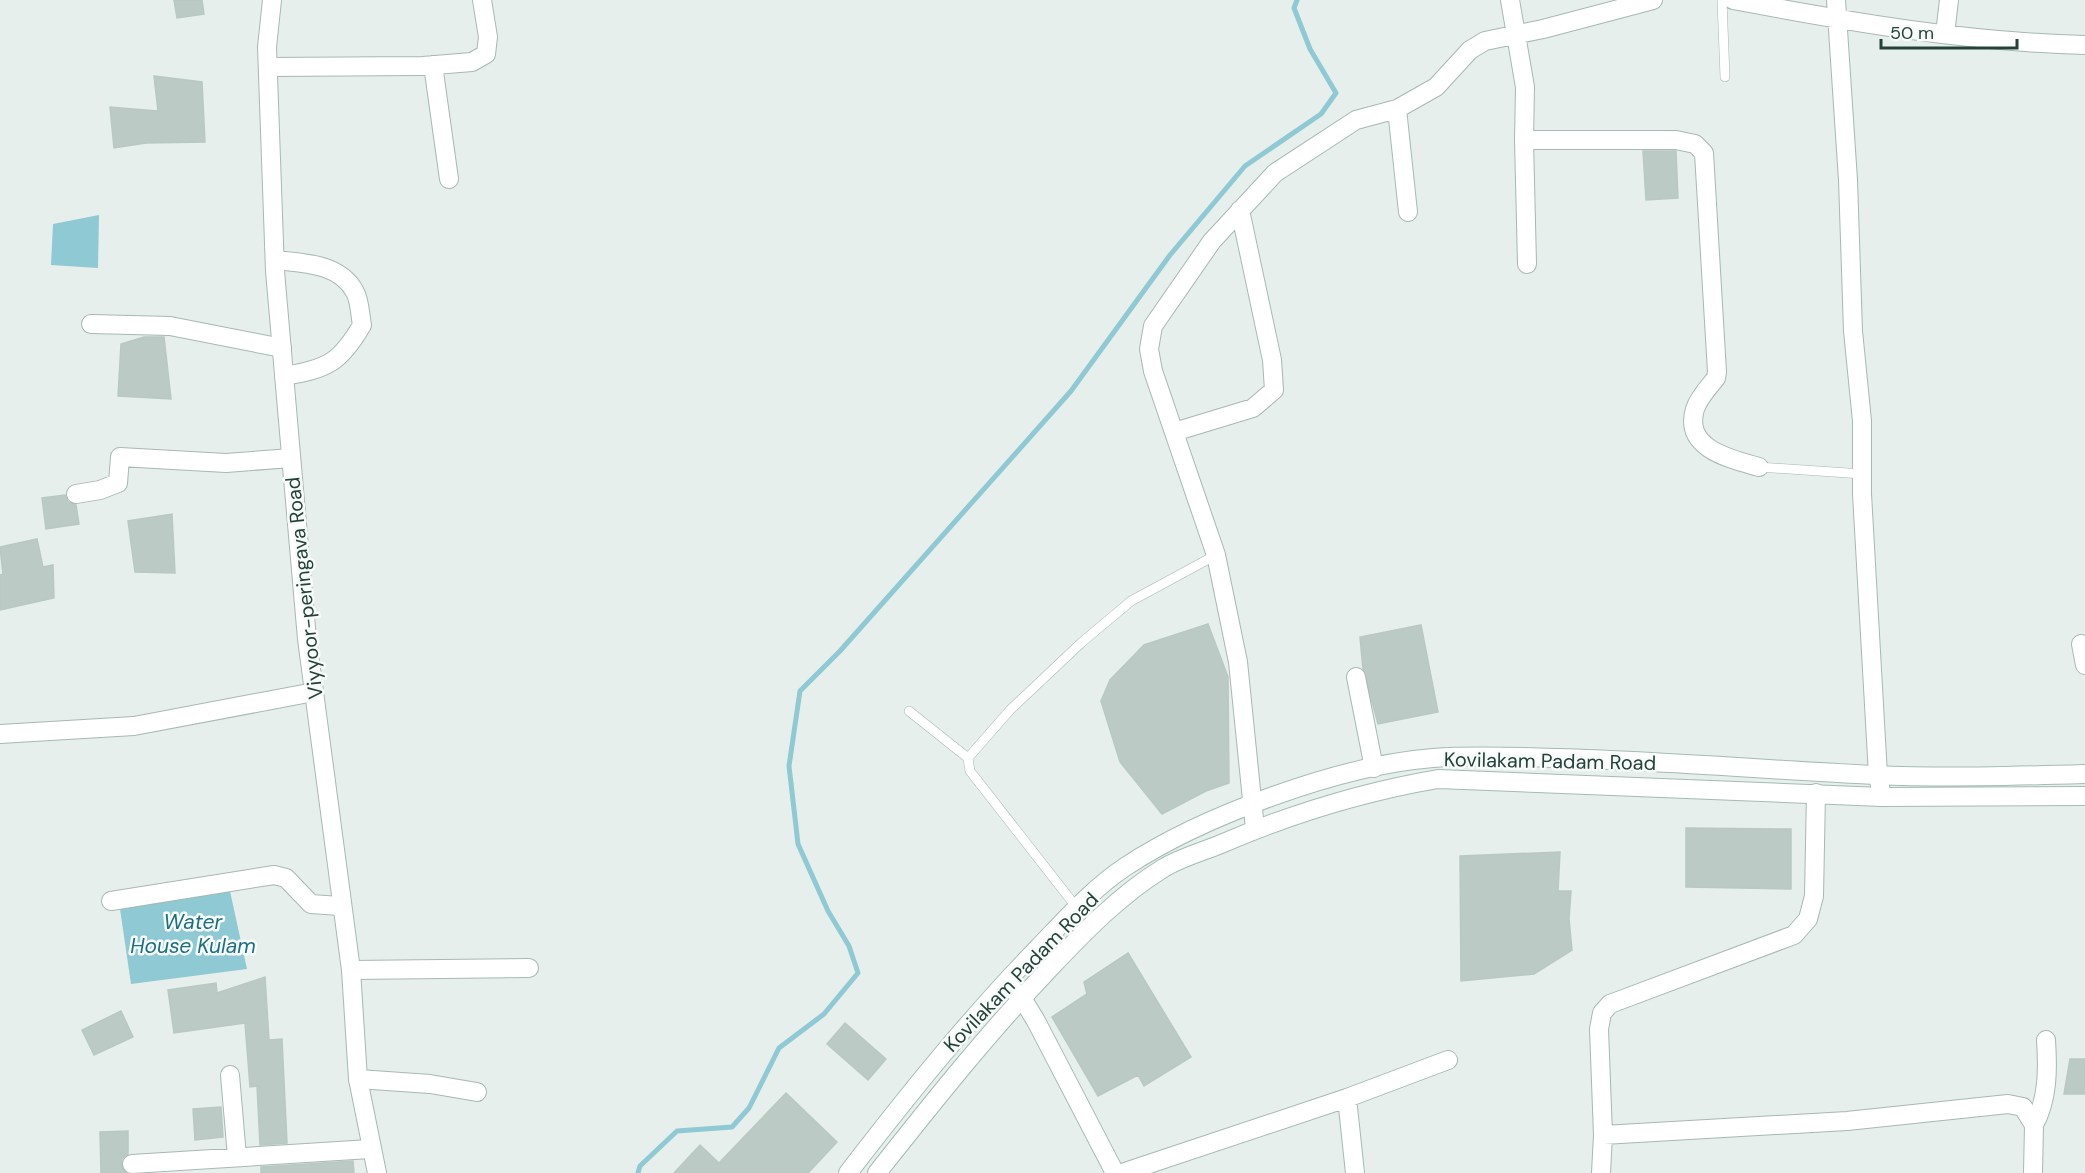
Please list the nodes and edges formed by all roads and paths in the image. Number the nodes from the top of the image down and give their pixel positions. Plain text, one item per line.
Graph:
1 (272, 0) edge
2 (482, 0) edge
3 (1510, 0) edge
4 (1653, 0) edge
5 (1722, 0) edge
6 (1733, 0) edge
7 (1836, 0) edge
8 (1949, 0) edge
9 (1836, 20) junction
10 (1517, 34) junction
11 (1945, 34) junction
12 (2085, 45) edge
13 (433, 65) junction
14 (268, 67) junction
15 (1725, 77) dead end
16 (1397, 109) junction
17 (1524, 140) junction
18 (450, 179) dead end
19 (1240, 210) junction
20 (1408, 212) dead end
21 (275, 260) junction
22 (1527, 264) dead end
23 (92, 324) dead end
24 (282, 348) junction
25 (284, 376) junction
26 (1174, 432) junction
27 (291, 458) junction
28 (1759, 467) joint
29 (1863, 474) junction
30 (76, 494) dead end
31 (1216, 555) junction
32 (2081, 644) dead end
33 (2085, 665) edge
34 (1356, 677) dead end
35 (314, 692) junction
36 (909, 711) dead end
37 (0, 734) edge
38 (968, 758) junction
39 (1374, 768) junction
40 (2085, 774) edge
41 (1878, 775) junction
42 (1816, 793) junction
43 (2085, 796) edge
44 (1882, 797) junction
45 (1252, 806) junction
46 (1255, 830) junction
47 (111, 902) dead end
48 (340, 906) junction
49 (1077, 908) junction
50 (529, 968) dead end
51 (351, 970) junction
52 (1005, 983) junction
53 (1022, 998) junction
54 (2046, 1040) dead end
55 (1448, 1060) dead end
56 (230, 1075) dead end
57 (358, 1079) junction
58 (477, 1092) dead end
59 (1347, 1098) junction
60 (2034, 1125) junction
61 (1603, 1135) junction
62 (370, 1149) junction
63 (237, 1157) junction
64 (132, 1164) dead end
65 (213, 1166) edge
66 (377, 1173) edge
67 (848, 1173) edge
68 (878, 1173) edge
69 (1116, 1173) edge
70 (1122, 1173) edge
71 (1355, 1173) edge
72 (1601, 1173) edge
73 (2033, 1173) edge

1 - 14 street, Viyyoor-peringava Road
2 - 13 street
3 - 10 street
4 - 10 street
5 - 15 lane
6 - 9 street
7 - 9 street
8 - 11 street
9 - 11 street
9 - 29 street
10 - 16 street
10 - 17 street
11 - 12 street
13 - 14 street
13 - 18 street
14 - 21 street, Viyyoor-peringava Road
16 - 19 street
16 - 20 street
17 - 22 street
17 - 28 street
19 - 26 street
19 - 26 street
21 - 24 street, Viyyoor-peringava Road
21 - 25 street
23 - 24 street
24 - 25 street, Viyyoor-peringava Road
25 - 27 street, Viyyoor-peringava Road
26 - 31 street
27 - 30 street
27 - 35 street, Viyyoor-peringava Road
28 - 29 lane
29 - 41 street
31 - 38 lane
31 - 45 street
32 - 33 street
34 - 39 street
35 - 37 street
35 - 48 street, Viyyoor-peringava Road
36 - 38 lane
38 - 49 lane
39 - 41 street, Kovilakam Padam Road
39 - 45 street, Kovilakam Padam Road
40 - 41 street, Kovilakam Padam Road
41 - 44 street
42 - 44 street, Kovilakam Padam Road
42 - 46 street, Kovilakam Padam Road
42 - 61 street
43 - 44 street, Kovilakam Padam Road
45 - 46 street
45 - 49 street, Kovilakam Padam Road
46 - 53 street, Kovilakam Padam Road
47 - 48 street
48 - 51 street, Viyyoor-peringava Road
49 - 52 street, Kovilakam Padam Road
50 - 51 street
51 - 57 street, Viyyoor-peringava Road
52 - 53 street
52 - 67 street, Kovilakam Padam Road
53 - 68 street, Kovilakam Padam Road
53 - 69 street
54 - 60 street
55 - 59 street
56 - 63 street
57 - 58 street
57 - 62 street, Viyyoor-peringava Road
59 - 70 street
59 - 71 street
60 - 61 street
60 - 73 street
61 - 72 street
62 - 63 street
62 - 66 street, Viyyoor-peringava Road
63 - 65 street
64 - 65 street

